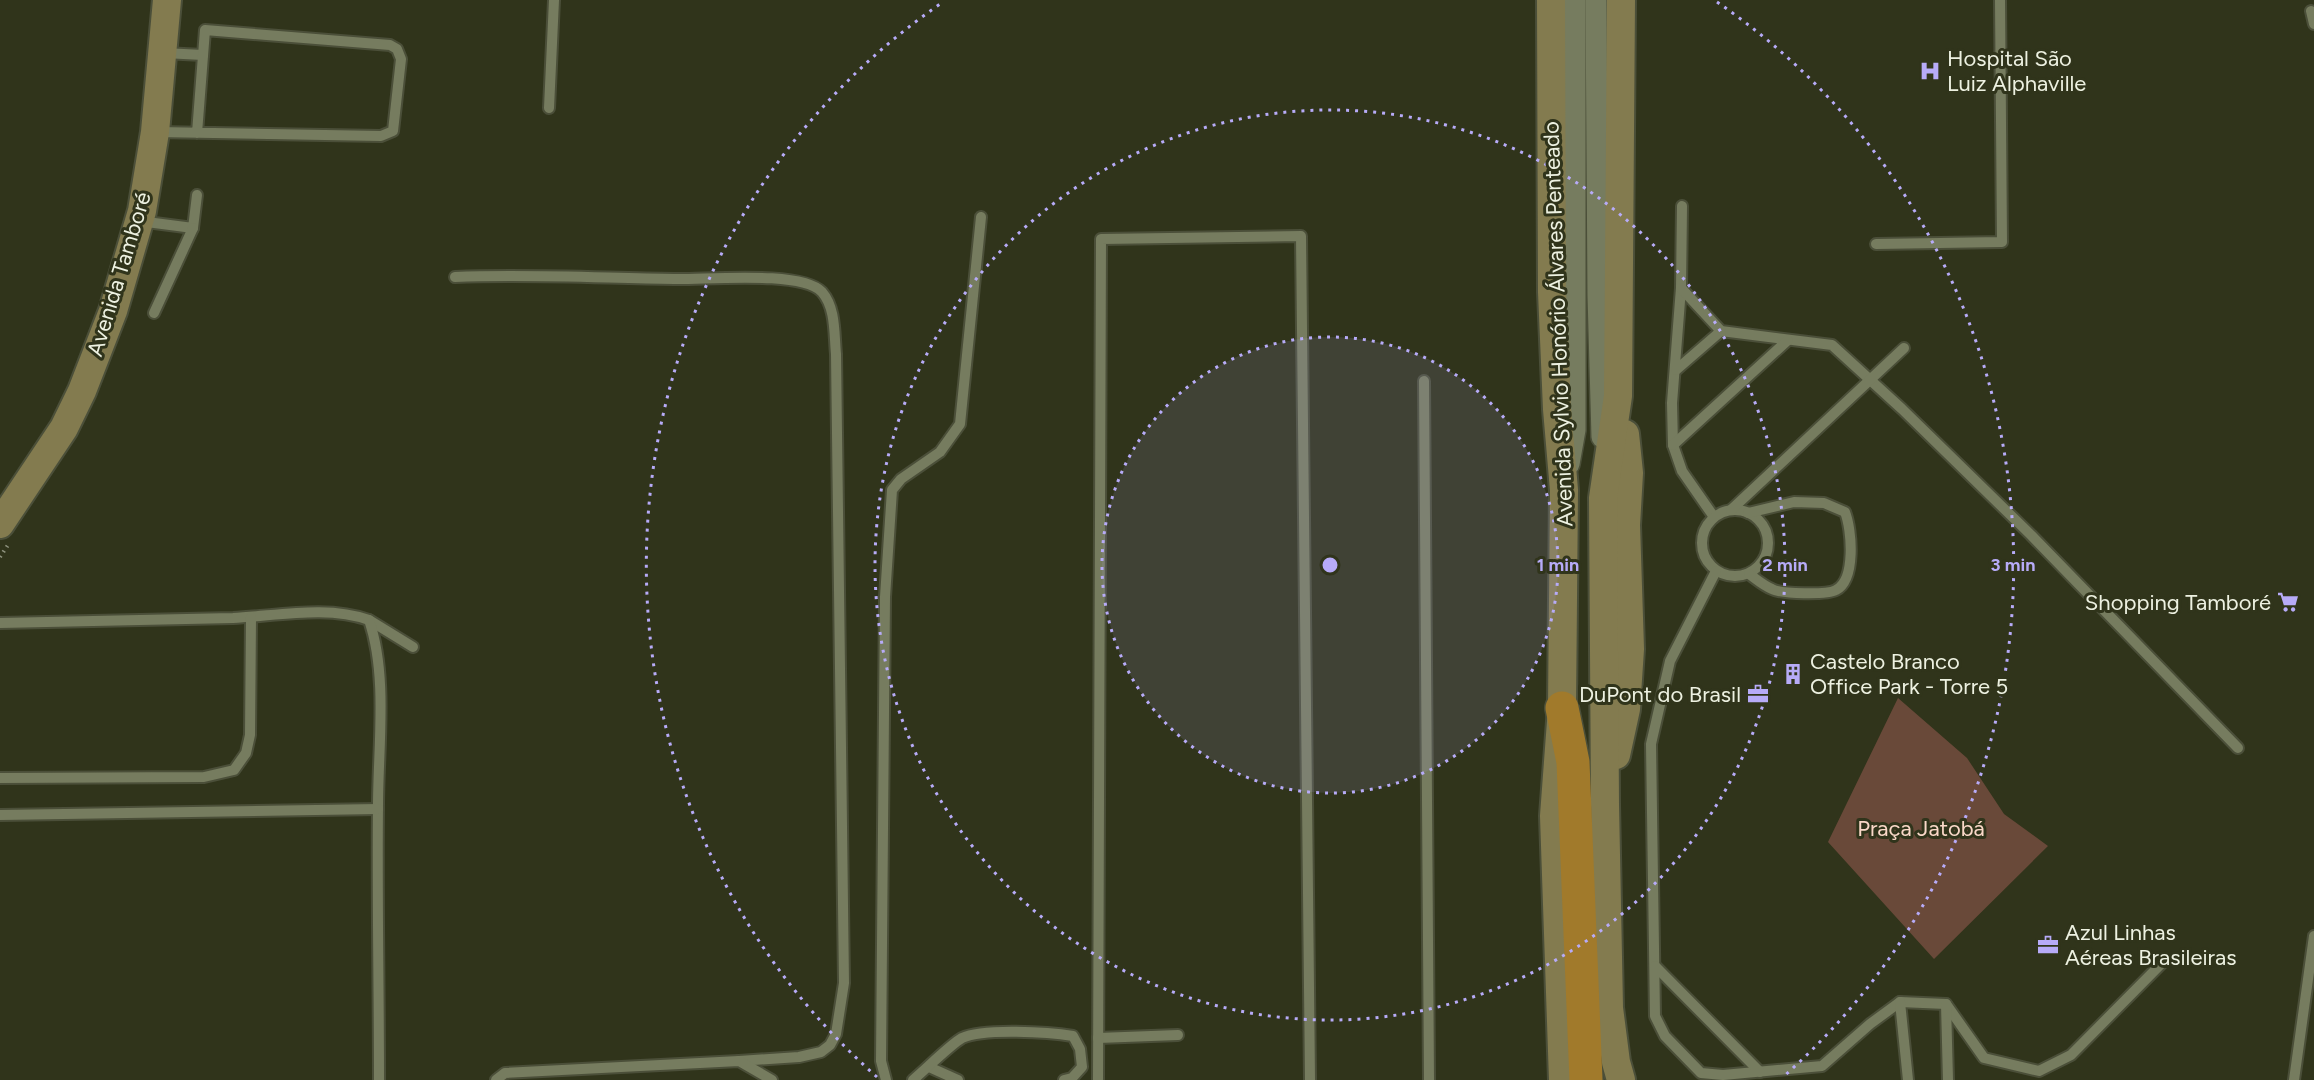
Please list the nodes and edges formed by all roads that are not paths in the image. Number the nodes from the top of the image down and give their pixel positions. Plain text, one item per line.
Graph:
1 (167, 0) edge
2 (554, 0) edge
3 (1551, 0) edge
4 (1575, 0) edge
5 (1596, 0) edge
6 (1622, 0) edge
7 (2000, 0) edge
8 (2311, 11) dead end
9 (2314, 24) edge
10 (162, 52) junction
11 (203, 55) junction
12 (549, 108) dead end
13 (155, 132) junction
14 (197, 133) junction
15 (197, 195) dead end
16 (1682, 206) dead end
17 (981, 217) dead end
18 (139, 221) junction
19 (193, 228) junction
20 (1876, 244) dead end
21 (455, 277) dead end
22 (1681, 288) junction
23 (154, 313) dead end
24 (1721, 331) junction
25 (1788, 340) junction
26 (1905, 348) dead end
27 (1676, 370) junction
28 (1869, 379) junction
29 (1424, 381) dead end
30 (1618, 396) junction
31 (1673, 445) junction
32 (1564, 490) junction
33 (1603, 498) junction
34 (1731, 510) junction
35 (1748, 513) junction
36 (1714, 517) junction
37 (0, 524) edge
38 (1716, 571) junction
39 (1749, 574) junction
40 (251, 617) junction
41 (369, 620) junction
42 (0, 623) edge
43 (413, 646) dead end
44 (1562, 708) junction
45 (2238, 748) dead end
46 (0, 778) edge
47 (1605, 804) junction
48 (378, 809) junction
49 (0, 814) edge
50 (2314, 936) edge
51 (2164, 961) dead end
52 (1655, 966) junction
53 (1900, 1002) junction
54 (1946, 1004) junction
55 (1178, 1035) dead end
56 (1098, 1038) junction
57 (738, 1061) junction
58 (929, 1067) junction
59 (1760, 1072) junction
60 (379, 1080) edge
61 (496, 1080) edge
62 (772, 1080) edge
63 (886, 1080) edge
64 (913, 1080) edge
65 (958, 1080) edge
66 (1064, 1080) edge
67 (1098, 1080) edge
68 (1310, 1080) edge
69 (1429, 1080) edge
70 (1563, 1080) edge
71 (1586, 1080) edge
72 (1621, 1080) edge
73 (1908, 1080) edge
74 (1948, 1080) edge
75 (2294, 1080) edge

1 - 10 street, Avenida Tamboré
2 - 12 lane
3 - 32 street, Avenida Sylvio Honório Álvares Penteado
4 - 32 street
5 - 33 street
6 - 30 street, Avenida Sylvio Honório Álvares Penteado
7 - 20 lane
8 - 9 lane
10 - 11 lane
10 - 13 street, Avenida Tamboré
11 - 14 lane
11 - 14 lane
13 - 14 lane
13 - 18 street, Avenida Tamboré
15 - 19 lane
16 - 22 lane
17 - 63 lane
18 - 19 lane
18 - 37 street, Avenida Tamboré
19 - 23 lane
21 - 57 lane
22 - 24 lane
22 - 27 lane
24 - 25 lane
24 - 27 lane
25 - 28 lane
25 - 31 lane
26 - 28 lane
27 - 31 lane
28 - 34 lane
28 - 45 lane
29 - 69 lane
30 - 33 street, Avenida Sylvio Honório Álvares Penteado
30 - 47 street
31 - 36 lane
32 - 44 street, Avenida Sylvio Honório Álvares Penteado
33 - 47 street, Avenida Sylvio Honório Álvares Penteado
34 - 35 lane
34 - 36 lane
35 - 39 lane
35 - 39 lane
36 - 38 lane
38 - 39 lane
38 - 52 lane
40 - 41 lane
40 - 42 lane
40 - 46 lane
41 - 43 lane
41 - 48 lane
44 - 70 street, Avenida Sylvio Honório Álvares Penteado
44 - 71 highway
47 - 72 street, Avenida Sylvio Honório Álvares Penteado
48 - 49 lane
48 - 60 lane
50 - 75 lane
51 - 54 lane
52 - 59 lane
52 - 59 lane
53 - 54 lane
53 - 59 lane
53 - 73 lane
54 - 74 lane
55 - 56 lane
56 - 67 lane
56 - 68 lane
57 - 61 lane
57 - 62 lane
58 - 64 lane
58 - 65 lane
58 - 66 lane

